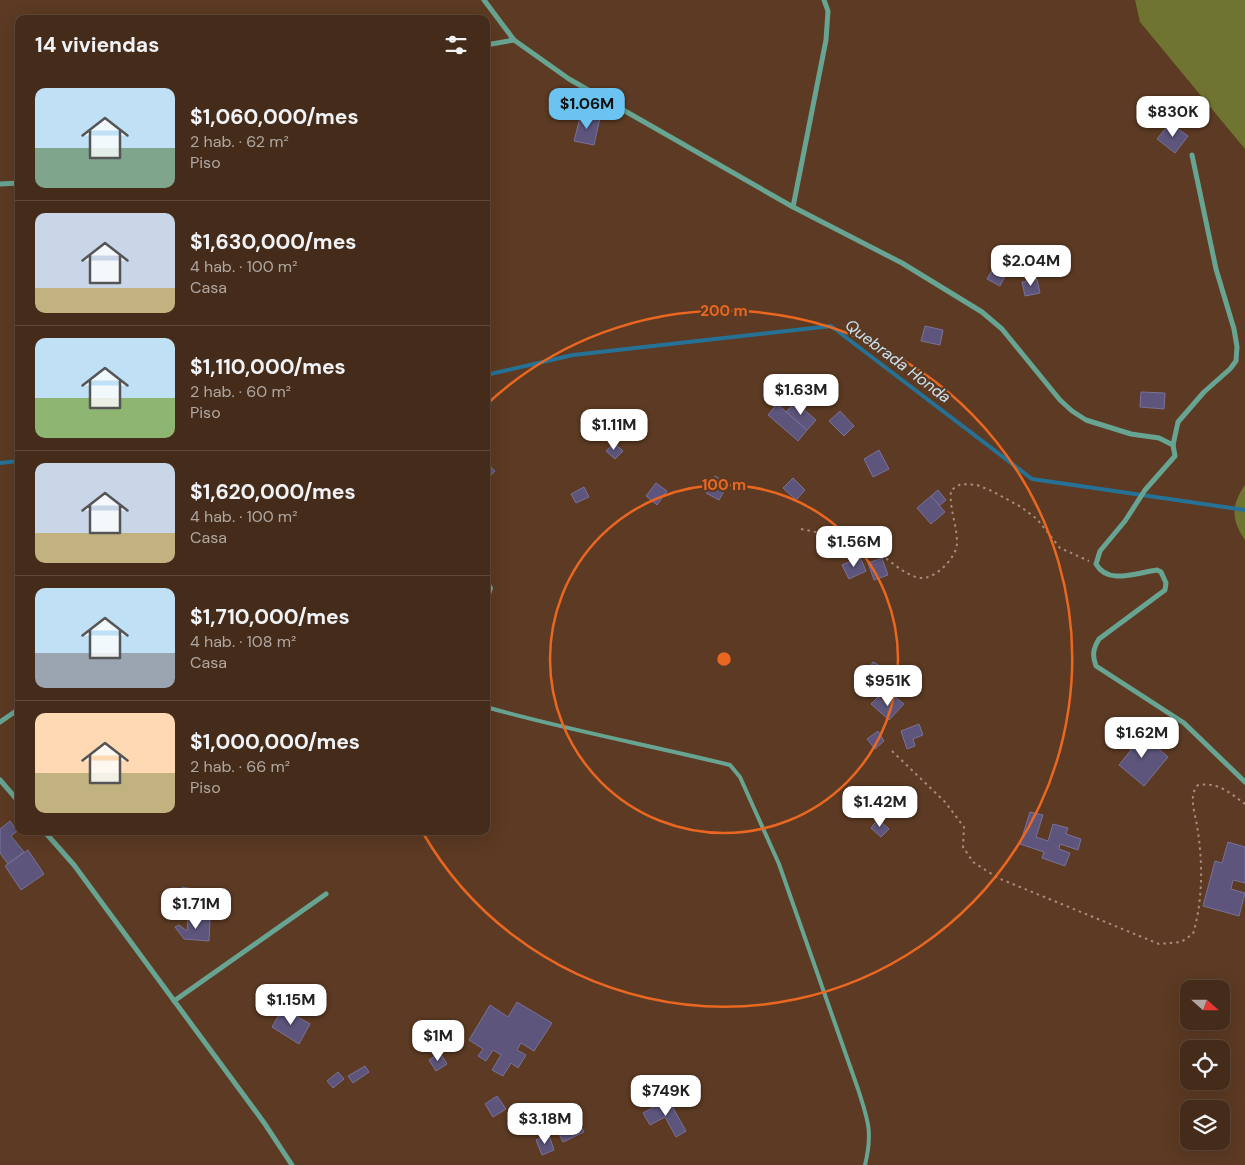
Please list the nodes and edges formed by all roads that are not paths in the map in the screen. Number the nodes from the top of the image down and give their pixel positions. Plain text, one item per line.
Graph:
1 (484, 0) edge
2 (824, 0) edge
3 (514, 40) junction
4 (490, 44) edge
5 (1192, 155) dead end
6 (15, 183) edge
7 (0, 184) edge
8 (793, 207) junction
9 (1173, 445) junction
10 (490, 708) edge
11 (15, 712) edge
12 (0, 722) edge
13 (0, 780) edge
14 (1245, 782) edge
15 (15, 797) edge
16 (47, 835) edge
17 (326, 894) dead end
18 (174, 1001) junction
19 (292, 1165) edge
20 (865, 1165) edge

1 - 3 street
2 - 8 street
3 - 4 street
3 - 8 street
5 - 9 street
6 - 7 street
8 - 9 street
9 - 14 street
10 - 20 lane
11 - 12 street
13 - 15 street
16 - 18 street
17 - 18 street
18 - 19 street

